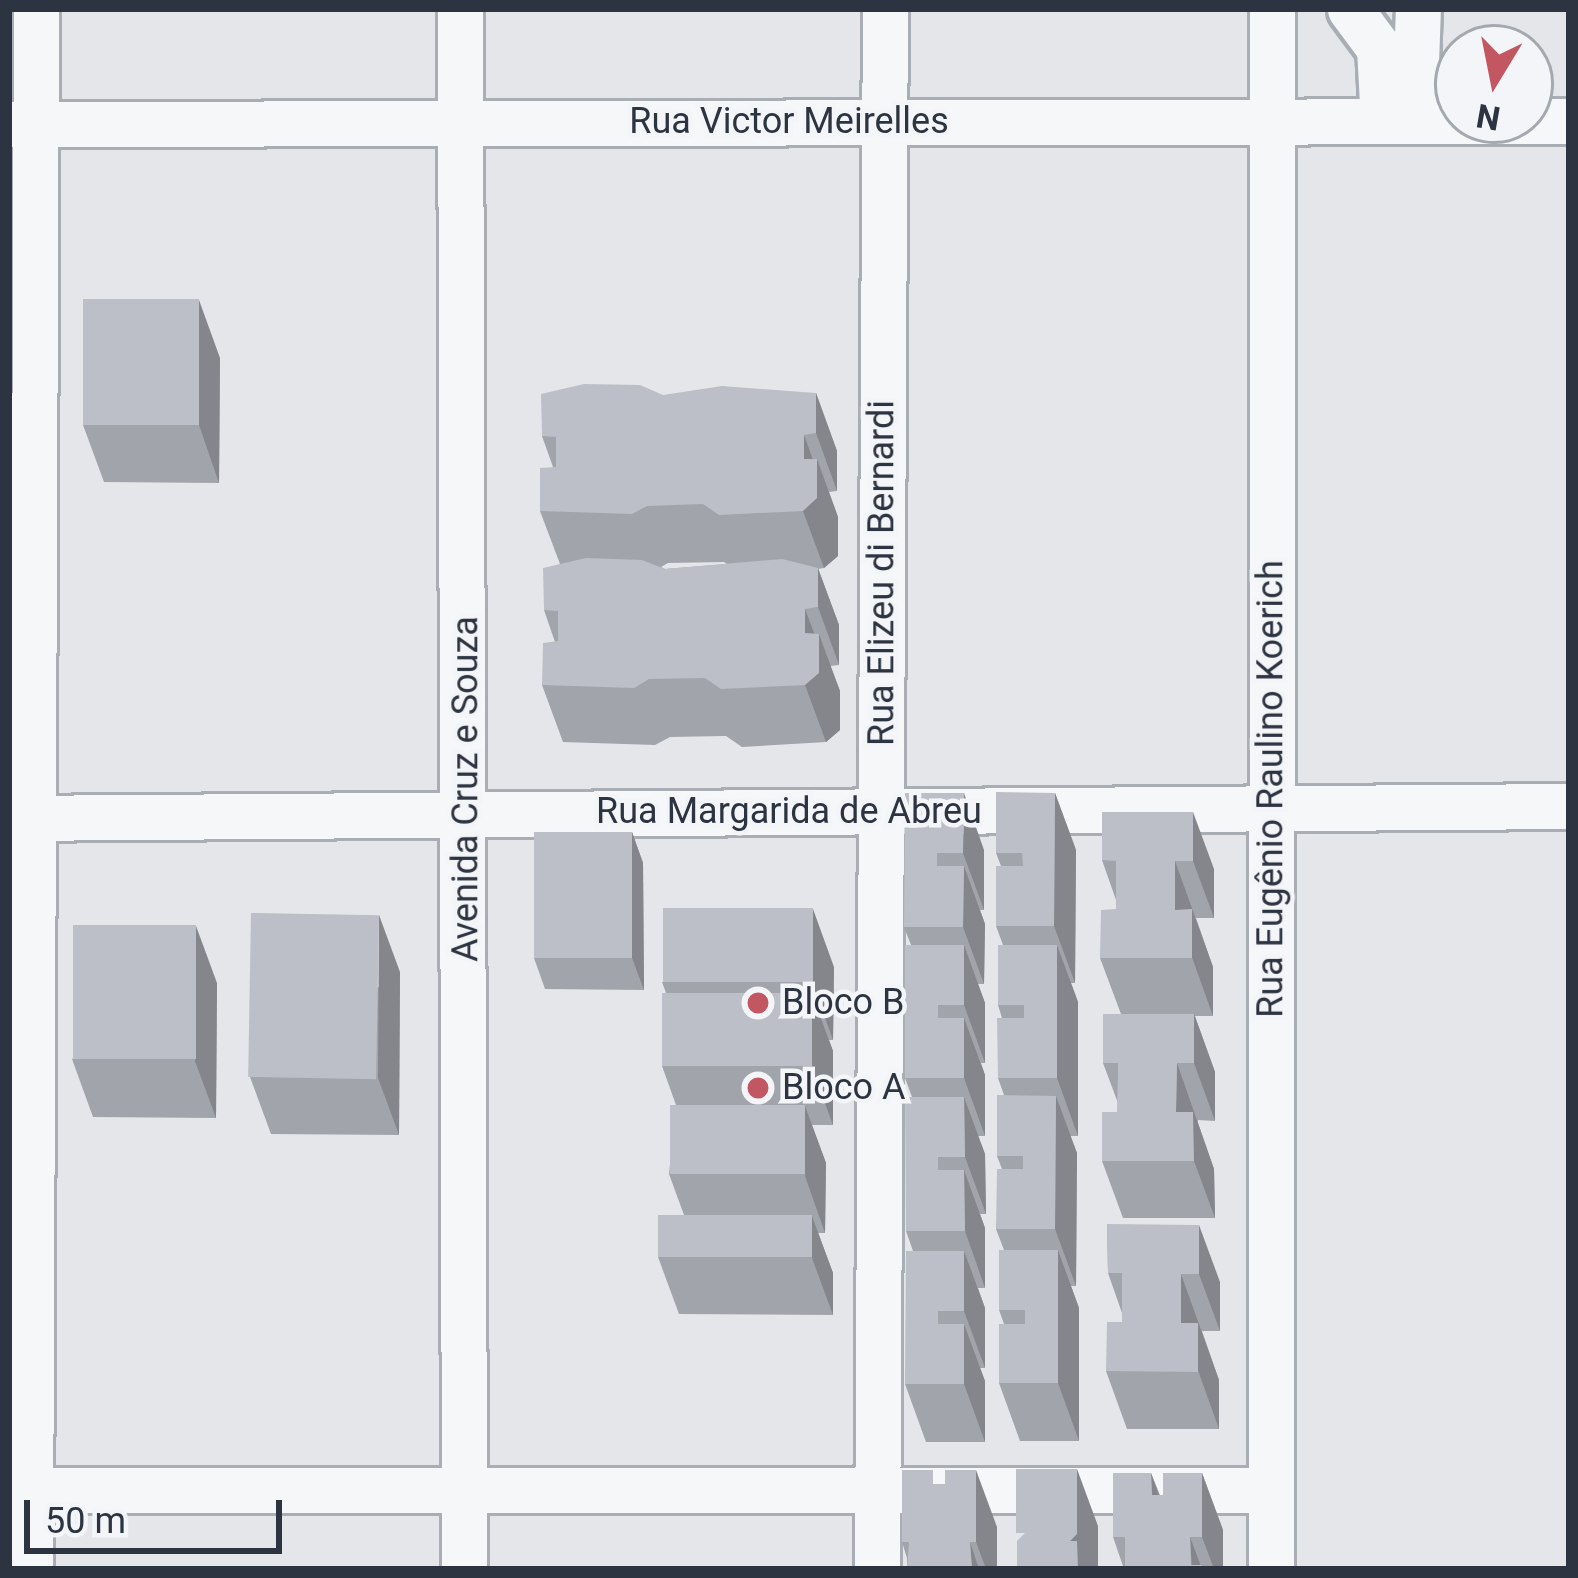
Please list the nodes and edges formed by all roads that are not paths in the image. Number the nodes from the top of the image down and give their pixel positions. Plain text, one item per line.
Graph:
1 (36, 9) edge
2 (460, 9) edge
3 (885, 9) edge
4 (1272, 9) edge
5 (1350, 9) edge
6 (1404, 36) edge
7 (1272, 121) junction
8 (1398, 121) junction
9 (1569, 121) edge
10 (885, 122) junction
11 (460, 123) junction
12 (22, 124) edge
13 (1569, 806) edge
14 (1271, 809) junction
15 (881, 811) junction
16 (467, 814) junction
17 (21, 818) edge
18 (31, 1490) junction
19 (465, 1490) junction
20 (877, 1490) junction
21 (1271, 1490) junction
22 (30, 1569) edge
23 (464, 1569) edge
24 (877, 1569) edge
25 (1271, 1569) edge

1 - 12 street
2 - 11 street, Avenida Cruz e Souza
3 - 10 street, Rua Elizeu di Bernardi
4 - 7 street, Rua Eugênio Raulino Koerich
5 - 6 street
6 - 8 street
7 - 8 street, Rua Victor Meirelles
7 - 10 street, Rua Victor Meirelles
7 - 14 street, Rua Eugênio Raulino Koerich
8 - 9 street, Rua Victor Meirelles
10 - 11 street, Rua Victor Meirelles
10 - 15 street, Rua Elizeu di Bernardi
11 - 12 street, Rua Victor Meirelles
11 - 16 street, Avenida Cruz e Souza
12 - 17 street
13 - 14 street, Rua Margarida de Abreu
14 - 15 street, Rua Margarida de Abreu
14 - 21 street, Rua Eugênio Raulino Koerich
15 - 16 street, Rua Margarida de Abreu
15 - 20 street, Rua Elizeu di Bernardi
16 - 17 street, Rua Margarida de Abreu
16 - 19 street, Avenida Cruz e Souza
17 - 18 street
18 - 19 street
18 - 22 street
19 - 20 street
19 - 23 street, Avenida Cruz e Souza
20 - 21 street
20 - 24 street, Rua Elizeu di Bernardi
21 - 25 street, Rua Eugênio Raulino Koerich

